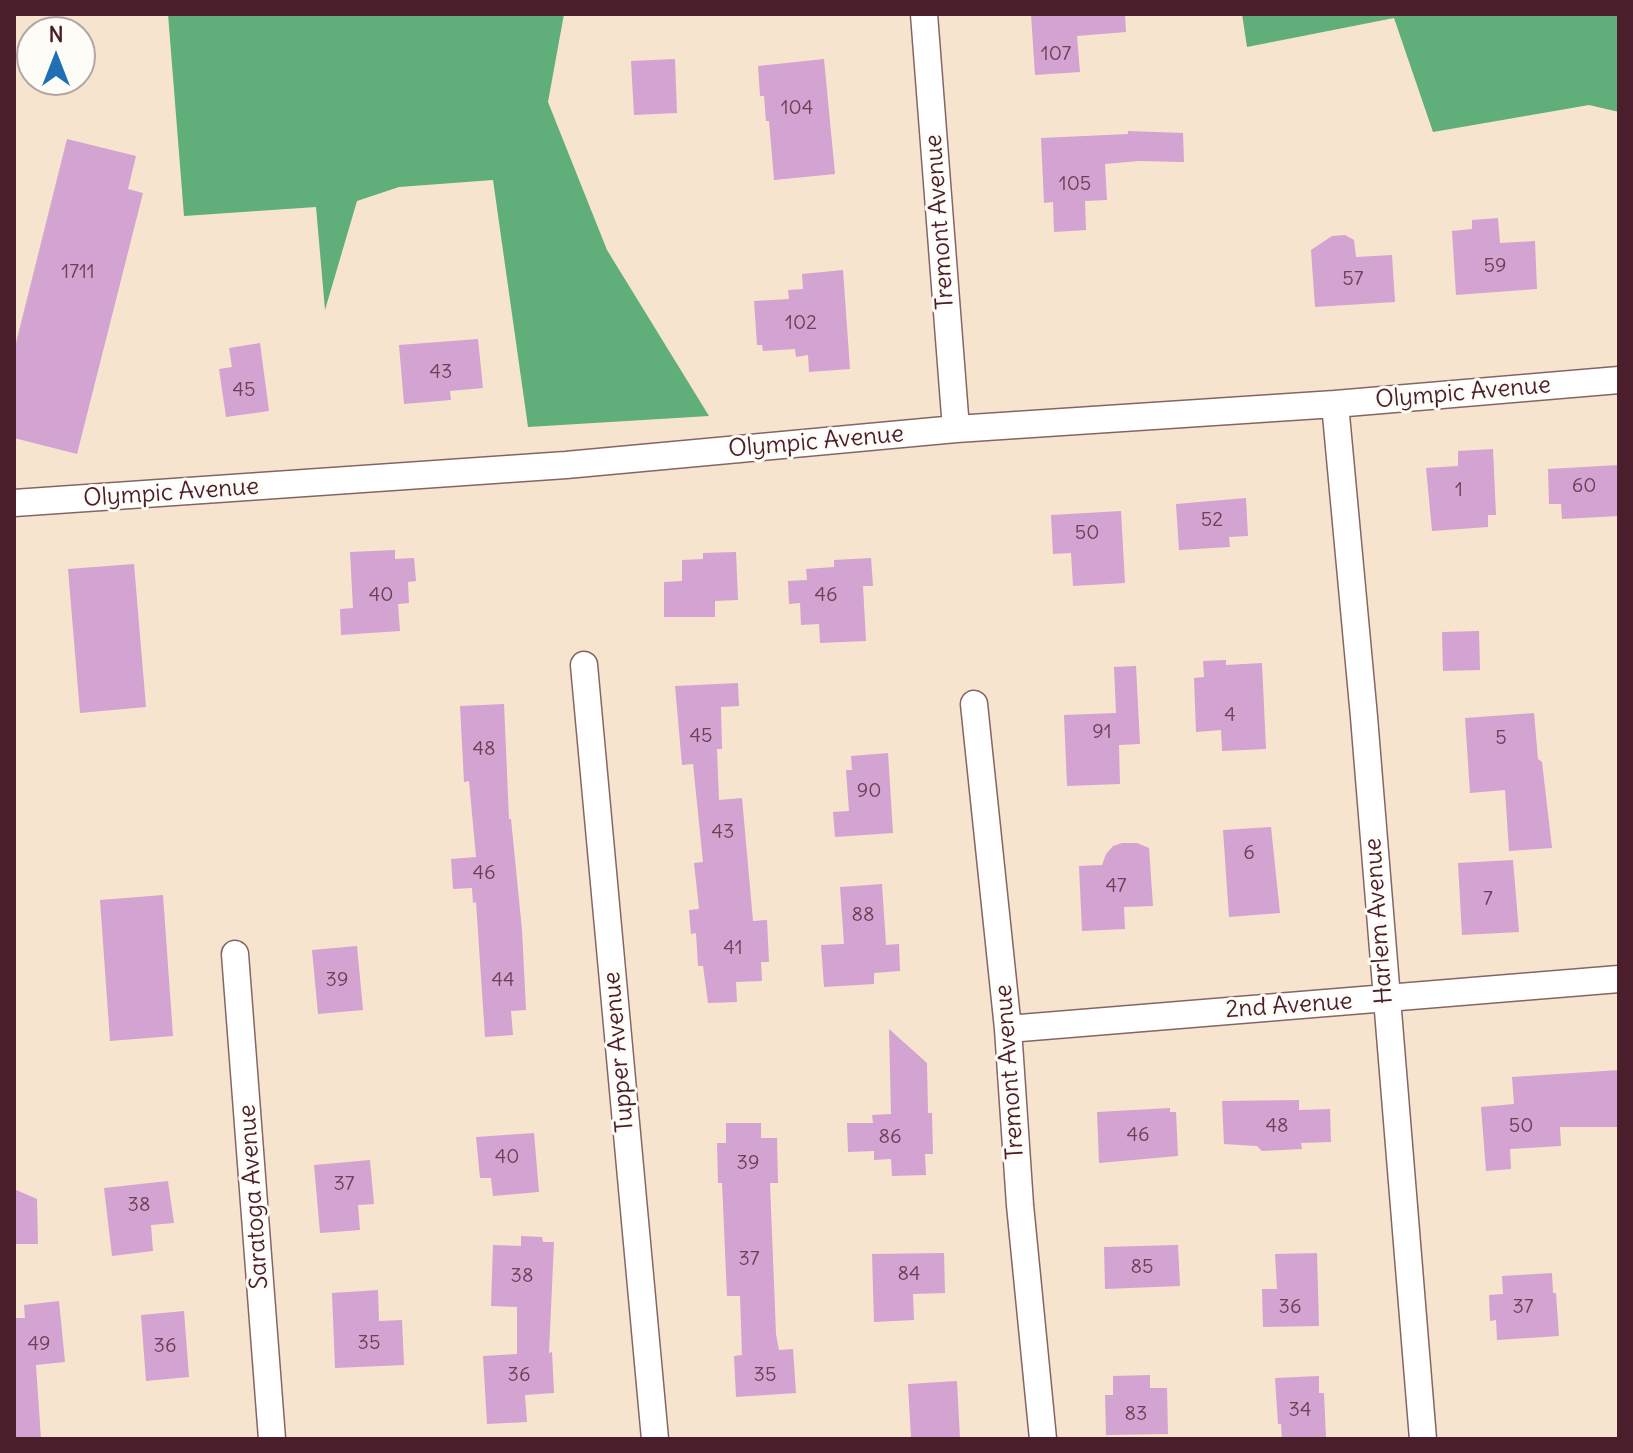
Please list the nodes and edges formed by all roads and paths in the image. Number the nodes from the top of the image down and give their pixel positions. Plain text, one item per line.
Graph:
1 (924, 14) edge
2 (1619, 380) edge
3 (1335, 404) junction
4 (956, 429) junction
5 (14, 503) edge
6 (584, 665) dead end
7 (974, 704) dead end
8 (235, 954) dead end
9 (1619, 979) edge
10 (1385, 998) junction
11 (1008, 1029) junction
12 (272, 1439) edge
13 (655, 1439) edge
14 (1043, 1439) edge
15 (1423, 1439) edge

1 - 4 street, Tremont Avenue
2 - 3 street, Olympic Avenue
3 - 4 street, Olympic Avenue
3 - 10 street, Harlem Avenue
4 - 5 street, Olympic Avenue
6 - 13 street, Tupper Avenue
7 - 11 street, Tremont Avenue
8 - 12 street, Saratoga Avenue
9 - 10 street, 2nd Avenue
10 - 11 street, 2nd Avenue
10 - 15 street, Harlem Avenue
11 - 14 street, Tremont Avenue

